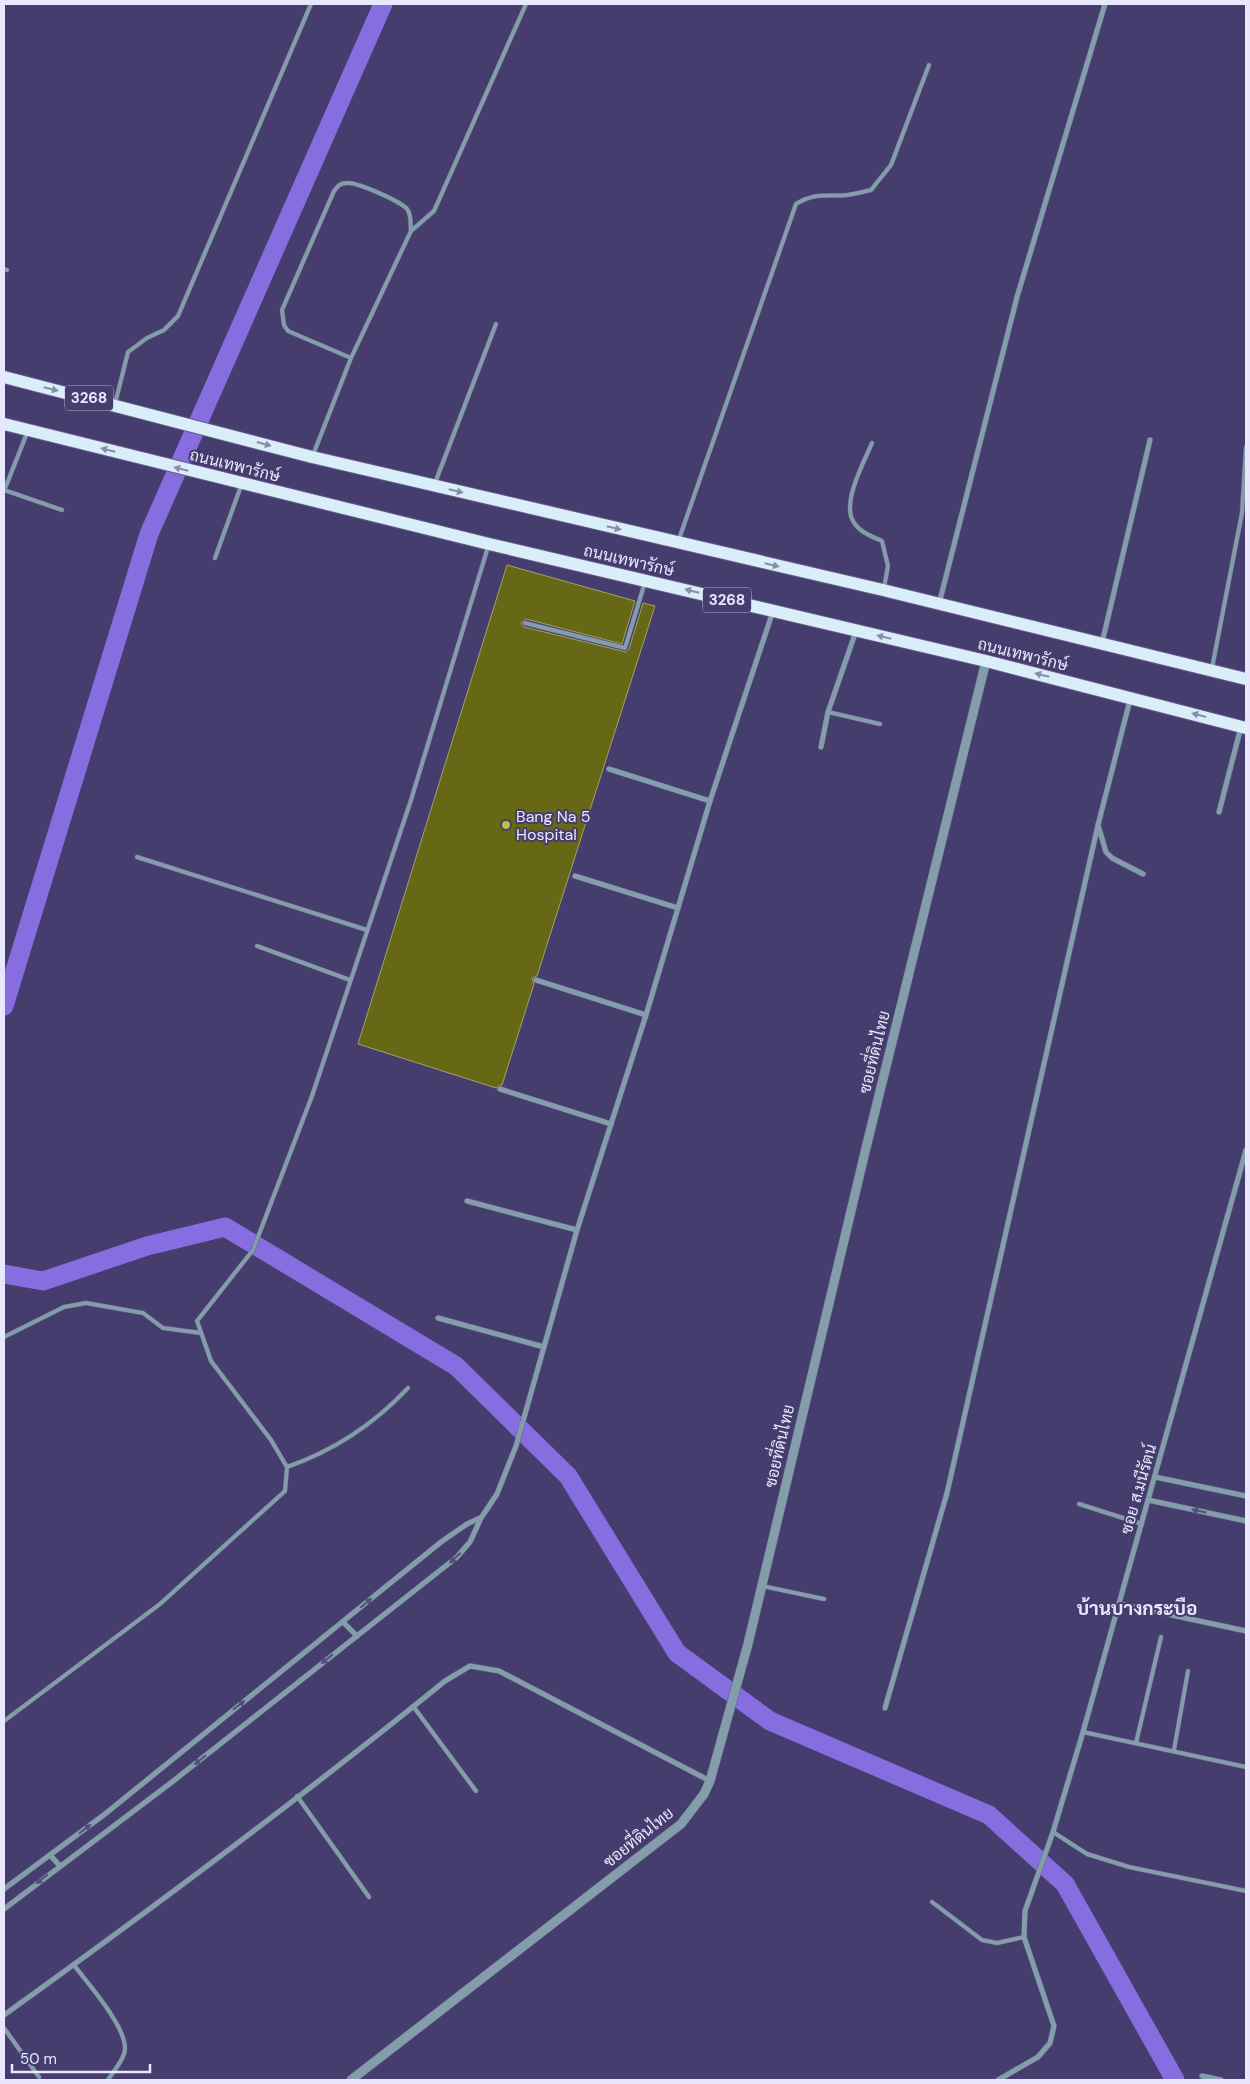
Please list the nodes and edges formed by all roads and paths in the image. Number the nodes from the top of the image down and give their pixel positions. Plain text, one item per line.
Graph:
1 (311, 4) edge
2 (526, 4) edge
3 (1105, 4) edge
4 (929, 65) dead end
5 (411, 231) junction
6 (496, 324) dead end
7 (351, 358) junction
8 (4, 377) edge
9 (115, 404) junction
10 (4, 424) edge
11 (28, 430) junction
12 (1150, 440) dead end
13 (872, 443) dead end
14 (1246, 447) edge
15 (312, 457) junction
16 (242, 484) junction
17 (434, 486) junction
18 (4, 491) edge
19 (62, 510) dead end
20 (1246, 510) edge
21 (1242, 513) junction
22 (489, 544) junction
23 (678, 544) junction
24 (214, 558) dead end
25 (646, 580) junction
26 (883, 590) junction
27 (939, 604) junction
28 (773, 611) junction
29 (525, 622) dead end
30 (856, 630) junction
31 (1102, 644) junction
32 (986, 661) junction
33 (1211, 670) junction
34 (1246, 679) edge
35 (1131, 697) junction
36 (828, 712) junction
37 (880, 724) dead end
38 (1244, 727) edge
39 (821, 747) dead end
40 (609, 769) dead end
41 (710, 801) junction
42 (1219, 812) dead end
43 (1098, 824) junction
44 (137, 857) dead end
45 (1143, 874) dead end
46 (575, 876) dead end
47 (678, 908) junction
48 (367, 930) junction
49 (257, 946) dead end
50 (350, 980) junction
51 (536, 980) dead end
52 (646, 1015) junction
53 (500, 1089) dead end
54 (611, 1124) junction
55 (1246, 1150) edge
56 (467, 1201) dead end
57 (577, 1230) junction
58 (438, 1318) dead end
59 (201, 1333) junction
60 (4, 1337) edge
61 (544, 1347) junction
62 (408, 1388) dead end
63 (287, 1467) junction
64 (1155, 1477) junction
65 (1246, 1496) edge
66 (1148, 1500) junction
67 (1079, 1504) dead end
68 (481, 1518) junction
69 (1246, 1521) edge
70 (1142, 1524) junction
71 (762, 1586) junction
72 (824, 1599) dead end
73 (1120, 1604) junction
74 (343, 1622) junction
75 (1246, 1631) edge
76 (356, 1636) junction
77 (1161, 1637) dead end
78 (1188, 1671) dead end
79 (413, 1706) junction
80 (885, 1708) dead end
81 (4, 1721) edge
82 (1083, 1732) junction
83 (1136, 1743) junction
84 (1174, 1750) junction
85 (1246, 1767) edge
86 (710, 1781) junction
87 (476, 1792) dead end
88 (297, 1796) junction
89 (1053, 1833) junction
90 (50, 1855) junction
91 (60, 1866) junction
92 (4, 1889) edge
93 (1246, 1891) edge
94 (369, 1897) dead end
95 (932, 1902) dead end
96 (4, 1908) edge
97 (1024, 1937) junction
98 (74, 1965) junction
99 (4, 2016) edge
100 (4, 2028) edge
101 (1202, 2076) dead end
102 (39, 2077) dead end
103 (108, 2080) edge
104 (350, 2080) edge
105 (998, 2080) edge
106 (1221, 2080) edge

1 - 9 lane
2 - 5 lane
3 - 27 street
4 - 23 lane
5 - 7 lane
5 - 7 lane
6 - 17 lane
7 - 15 lane
8 -> 9 main road, ถนนเทพารักษ์ / 3268
9 -> 15 main road, ถนนเทพารักษ์ / 3268
10 - 11 main road, ถนนเทพารักษ์ / 3268
16 -> 11 main road, ถนนเทพารักษ์ / 3268
11 - 18 lane
12 - 31 street
13 - 26 lane
14 - 21 lane
15 - 17 main road, ถนนเทพารักษ์ / 3268
16 - 22 main road, ถนนเทพารักษ์ / 3268
16 - 24 lane
17 -> 23 main road, ถนนเทพารักษ์ / 3268
18 - 19 lane
20 - 21 lane
21 - 33 lane
22 - 25 main road, ถนนเทพารักษ์ / 3268
22 - 48 lane
23 -> 26 main road, ถนนเทพารักษ์ / 3268
28 -> 25 main road, ถนนเทพารักษ์ / 3268
25 - 29 lane
26 - 27 main road, ถนนเทพารักษ์ / 3268
27 - 31 main road, ถนนเทพารักษ์ / 3268
28 - 30 main road, ถนนเทพารักษ์ / 3268
28 - 41 street
32 -> 30 main road, ถนนเทพารักษ์ / 3268
30 - 36 street
31 - 33 main road, ถนนเทพารักษ์ / 3268
35 -> 32 main road, ถนนเทพารักษ์ / 3268
32 - 71 street, ซอยที่ดินไทย
33 - 34 main road, ถนนเทพารักษ์ / 3268
38 -> 35 main road, ถนนเทพารักษ์ / 3268
35 - 43 street
36 - 37 lane
36 - 39 street
38 - 42 street
40 - 41 street
41 - 47 street
43 - 45 street
43 - 80 street
44 - 48 lane
46 - 47 street
47 - 52 street
48 - 50 lane
49 - 50 lane
50 - 59 lane
51 - 52 street
52 - 54 street
53 - 54 street
54 - 57 street
55 - 64 street, ซอย ส.มนีรัตน์
56 - 57 street
57 - 61 street
58 - 61 street
59 - 60 lane
59 - 63 lane
61 - 68 street
62 - 63 lane
63 - 81 lane
64 - 65 street
64 - 66 street, ซอย ส.มนีรัตน์
69 -> 66 street
66 - 70 street, ซอย ส.มนีรัตน์
67 - 70 lane
74 -> 68 street
68 -> 76 street
70 - 73 street, ซอย ส.มนีรัตน์
71 - 72 lane
71 - 86 street, ซอยที่ดินไทย
73 - 75 street
73 - 82 street, ซอย ส.มนีรัตน์
74 - 76 street
90 -> 74 street
76 -> 91 street
77 - 83 lane
78 - 84 lane
79 - 86 street
79 - 87 lane
79 - 88 street
82 - 83 lane
82 - 89 street, ซอย ส.มนีรัตน์
83 - 84 lane
84 - 85 lane
86 - 104 street, ซอยที่ดินไทย
88 - 94 lane
88 - 98 street
89 - 93 lane
89 - 97 street, ซอย ส.มนีรัตน์
90 - 91 street
90 - 92 street
91 -> 96 street
95 - 97 lane
97 - 105 street
98 - 99 street
98 - 103 lane
100 - 102 lane
101 - 106 street

